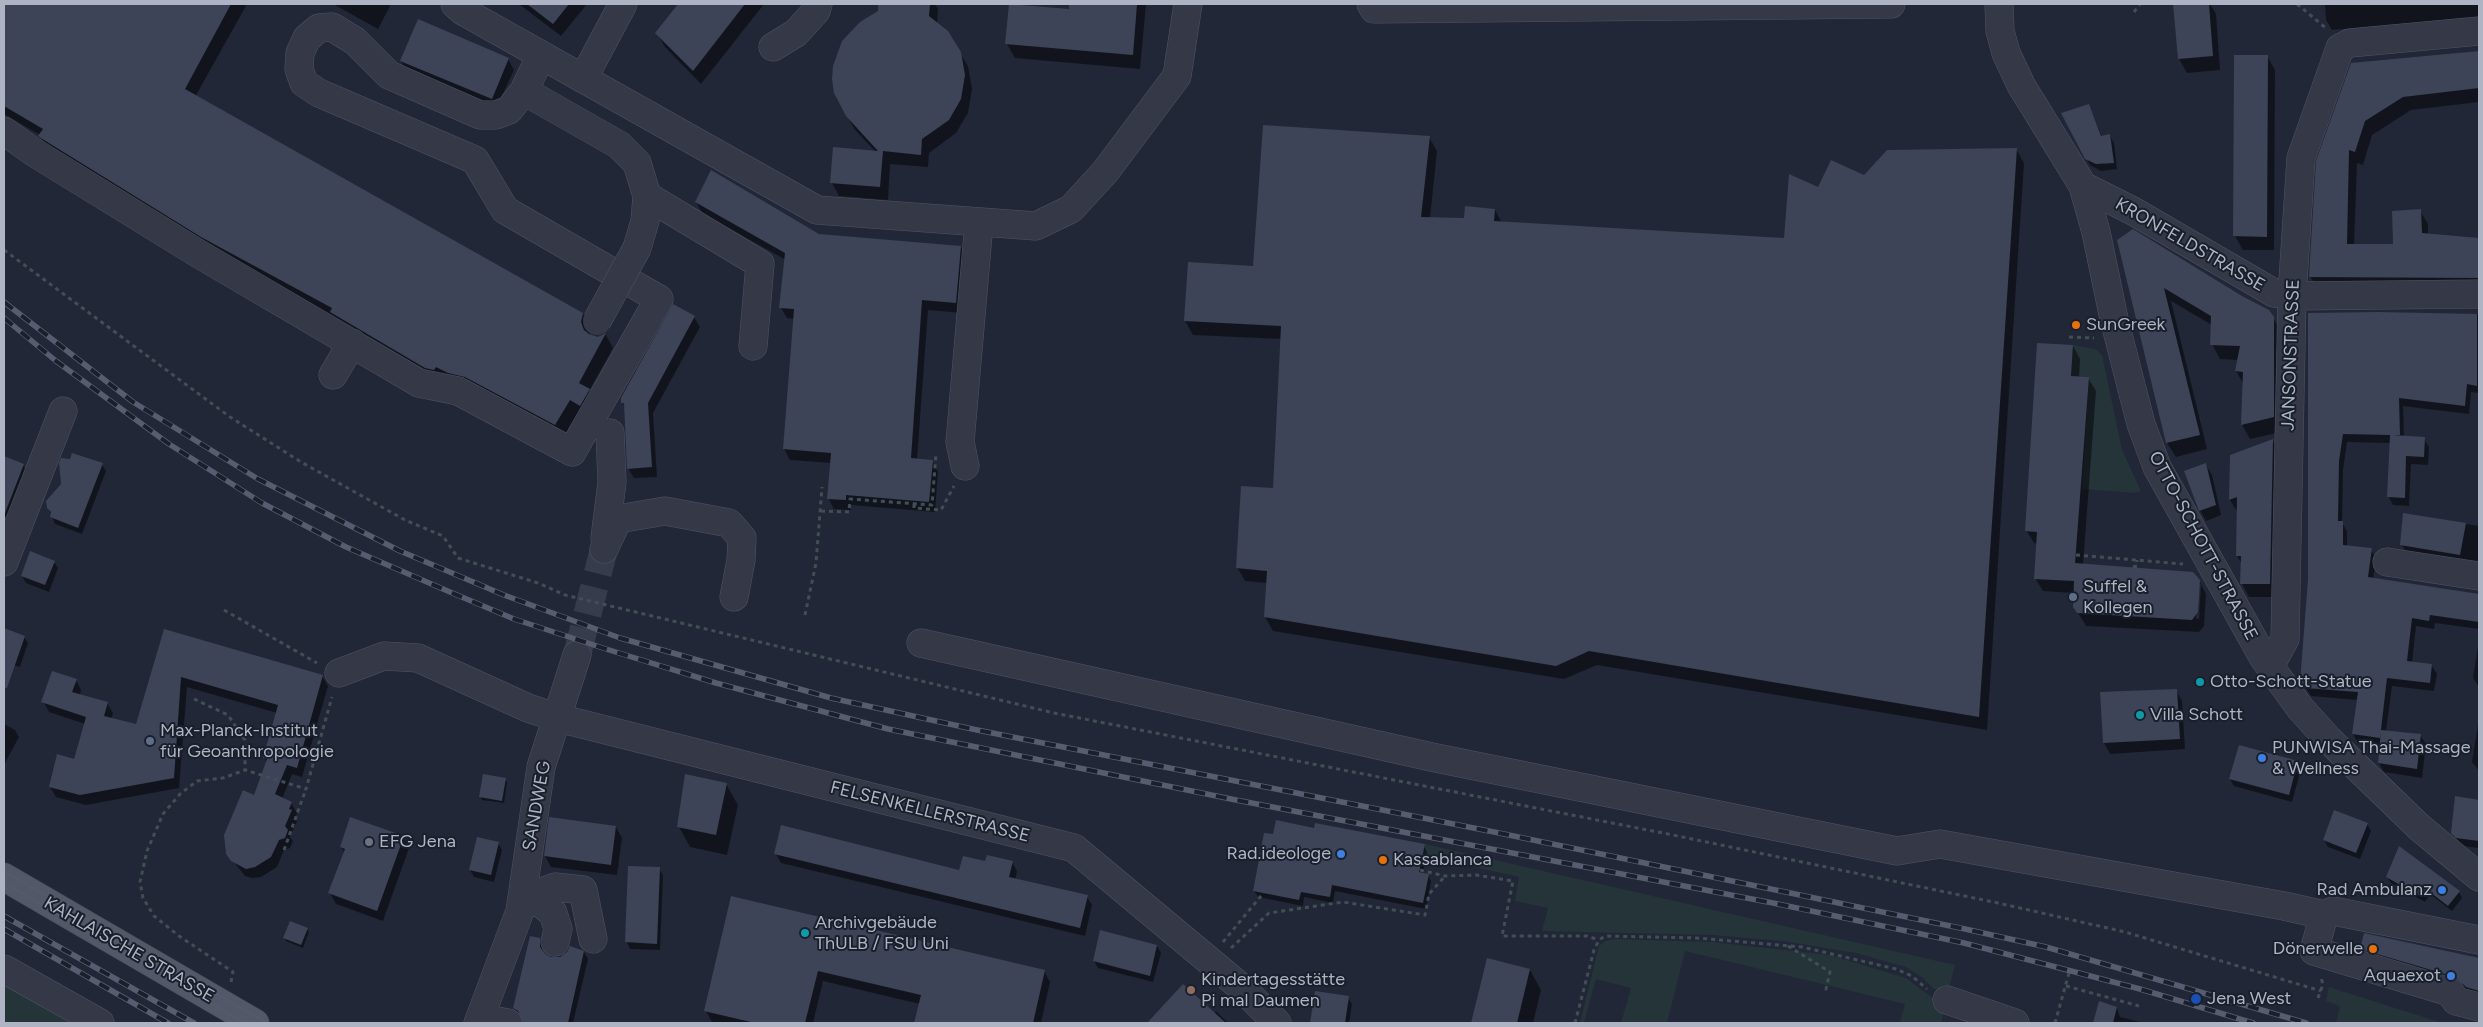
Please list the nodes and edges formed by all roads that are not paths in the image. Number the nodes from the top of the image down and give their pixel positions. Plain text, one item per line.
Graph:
1 (455, 4) edge
2 (623, 4) edge
3 (818, 4) edge
4 (1188, 4) edge
5 (1371, 4) edge
6 (1891, 4) edge
7 (1999, 4) edge
8 (2479, 31) edge
9 (773, 47) dead end
10 (541, 55) junction
11 (583, 79) junction
12 (524, 91) junction
13 (4, 132) edge
14 (2083, 186) junction
15 (647, 196) junction
16 (979, 223) junction
17 (2479, 294) edge
18 (2292, 296) junction
19 (598, 321) dead end
20 (352, 344) junction
21 (753, 346) dead end
22 (333, 375) dead end
23 (62, 411) dead end
24 (610, 433) dead end
25 (965, 466) dead end
26 (4, 562) edge
27 (2387, 562) dead end
28 (2479, 576) edge
29 (734, 597) dead end
30 (921, 643) dead end
31 (577, 655) tunnel mouth
32 (2270, 666) junction
33 (339, 673) road end
34 (558, 718) junction
35 (4, 877) edge
36 (2479, 877) edge
37 (527, 895) junction
38 (2324, 915) junction
39 (593, 939) dead end
40 (2479, 940) edge
41 (556, 942) dead end
42 (4, 969) edge
43 (1947, 1000) road end
44 (2479, 1007) edge
45 (479, 1021) edge
46 (97, 1023) edge
47 (255, 1023) edge
48 (508, 1023) edge
49 (1277, 1023) edge
50 (2015, 1023) edge

1 - 10 street
2 - 11 street
3 - 9 street
4 - 16 street
5 - 6 street
7 - 14 street, OTTO-SCHOTT-STRASSE
8 - 18 street, JANSONSTRASSE
10 - 11 street
10 - 12 street
11 - 16 street
12 - 15 street
12 - 20 street
13 - 20 street
14 - 18 street, KRONFELDSTRASSE
14 - 32 street, OTTO-SCHOTT-STRASSE
15 - 19 street, bridge
15 - 21 street
16 - 25 street
17 - 18 street, KRONFELDSTRASSE
18 - 32 street, JANSONSTRASSE
20 - 22 street
23 - 26 street
24 - 29 street
27 - 28 street
30 - 38 street
31 - 34 street, SANDWEG
32 - 36 street, OTTO-SCHOTT-STRASSE
33 - 34 street, FELSENKELLERSTRASSE
34 - 37 street, SANDWEG
34 - 49 street, FELSENKELLERSTRASSE
35 - 47 main road, KAHLAISCHE STRASSE
37 - 39 street
37 - 41 street
37 - 45 street, SANDWEG
38 - 40 street
38 - 44 street
42 - 46 street
43 - 50 street
45 - 48 street

